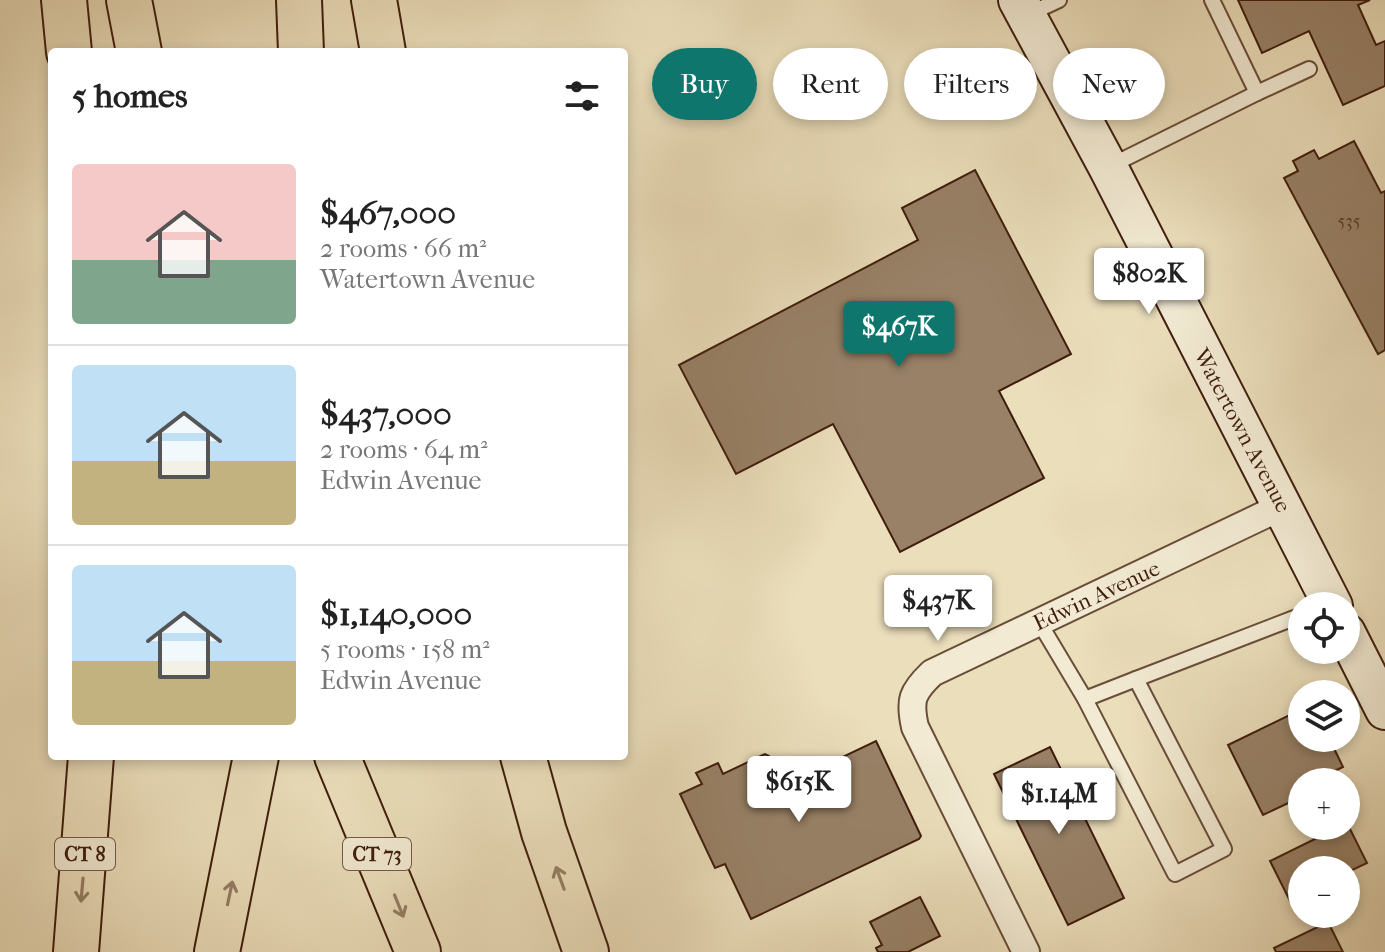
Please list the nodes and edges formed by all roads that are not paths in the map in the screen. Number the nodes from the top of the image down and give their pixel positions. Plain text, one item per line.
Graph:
1 (64, 0) edge
2 (129, 0) edge
3 (299, 0) edge
4 (374, 0) edge
5 (1212, 0) edge
6 (1034, 5) edge
7 (69, 48) edge
8 (138, 48) edge
9 (301, 48) edge
10 (382, 48) edge
11 (1309, 69) dead end
12 (1257, 93) junction
13 (1108, 167) junction
14 (1283, 506) junction
15 (1319, 592) edge
16 (1039, 622) junction
17 (1288, 627) edge
18 (1358, 664) edge
19 (1136, 679) junction
20 (1085, 699) junction
21 (1385, 710) edge
22 (91, 760) edge
23 (255, 760) edge
24 (339, 760) edge
25 (524, 760) edge
26 (76, 952) edge
27 (217, 952) edge
28 (418, 952) edge
29 (586, 952) edge
30 (1026, 952) edge

1 - 7 highway
2 - 8 highway
3 - 9 highway
4 - 10 highway
5 - 12 lane
6 - 13 main road, Watertown Avenue
11 - 12 lane
12 - 13 lane
13 - 14 main road, Watertown Avenue
14 - 15 main road, Watertown Avenue
14 - 16 street, Edwin Avenue
16 - 20 lane
16 - 30 street, Edwin Avenue
17 - 19 lane
18 - 21 main road, Watertown Avenue
19 - 20 lane
19 - 20 lane
22 -> 26 highway, CT 8
27 -> 23 highway
24 -> 28 highway, CT 73
29 -> 25 highway

